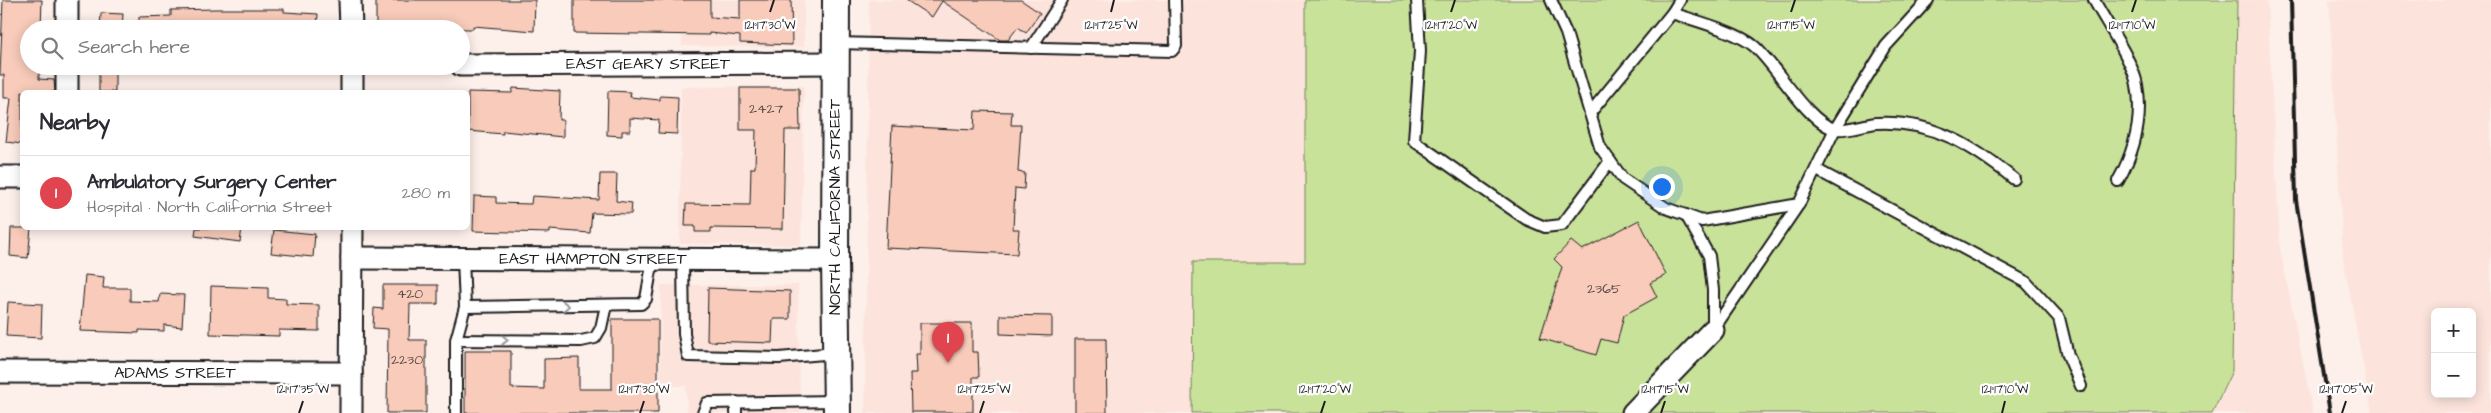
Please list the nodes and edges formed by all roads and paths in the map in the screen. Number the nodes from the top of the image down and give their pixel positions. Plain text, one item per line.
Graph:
1 (67, 0) edge
2 (350, 0) edge
3 (836, 0) edge
4 (1062, 0) edge
5 (1175, 0) edge
6 (1417, 0) edge
7 (1551, 0) edge
8 (1680, 0) edge
9 (1928, 0) edge
10 (2094, 0) edge
11 (1672, 13) junction
12 (67, 20) edge
13 (351, 20) edge
14 (1031, 48) junction
15 (835, 53) junction
16 (470, 65) edge
17 (67, 75) edge
18 (352, 75) edge
19 (67, 90) edge
20 (352, 90) edge
21 (1590, 114) junction
22 (1836, 129) junction
23 (1610, 160) junction
24 (1817, 170) junction
25 (0, 177) edge
26 (20, 177) edge
27 (2014, 179) dead end
28 (2118, 181) dead end
29 (1799, 204) junction
30 (1686, 215) junction
31 (352, 230) edge
32 (352, 258) junction
33 (463, 258) junction
34 (653, 260) junction
35 (683, 260) junction
36 (835, 260) junction
37 (606, 305) junction
38 (465, 307) junction
39 (1713, 330) junction
40 (456, 340) junction
41 (836, 353) junction
42 (0, 372) edge
43 (351, 373) junction
44 (2081, 386) dead end
45 (837, 407) edge
46 (736, 408) edge
47 (351, 413) edge
48 (456, 413) edge
49 (703, 413) edge
50 (1632, 413) edge

1 - 12 street
2 - 13 street
3 - 15 street, NORTH CALIFORNIA STREET
4 - 14 lane
5 - 14 lane
6 - 23 lane
7 - 21 lane
8 - 11 lane
9 - 22 lane
10 - 28 lane
11 - 21 lane
11 - 22 lane
14 - 15 lane
15 - 16 street, EAST GEARY STREET
15 - 36 street, NORTH CALIFORNIA STREET
17 - 19 street
18 - 20 street
21 - 23 lane
22 - 24 lane
22 - 27 lane
23 - 30 lane
24 - 29 lane
24 - 44 lane
25 - 26 street
29 - 30 lane
29 - 39 lane
30 - 39 lane
31 - 32 street
32 - 33 street, EAST HAMPTON STREET
32 - 43 street
33 - 34 street, EAST HAMPTON STREET
33 - 38 lane
34 - 35 street, EAST HAMPTON STREET
34 - 37 lane
35 - 36 street, EAST HAMPTON STREET
35 - 41 lane
36 - 41 street, NORTH CALIFORNIA STREET
38 -> 37 lane
40 -> 37 lane
38 - 40 lane
39 - 50 street
40 - 48 lane
41 - 45 street, NORTH CALIFORNIA STREET
42 - 43 street, ADAMS STREET
43 - 47 street
45 - 46 lane
46 - 49 lane

